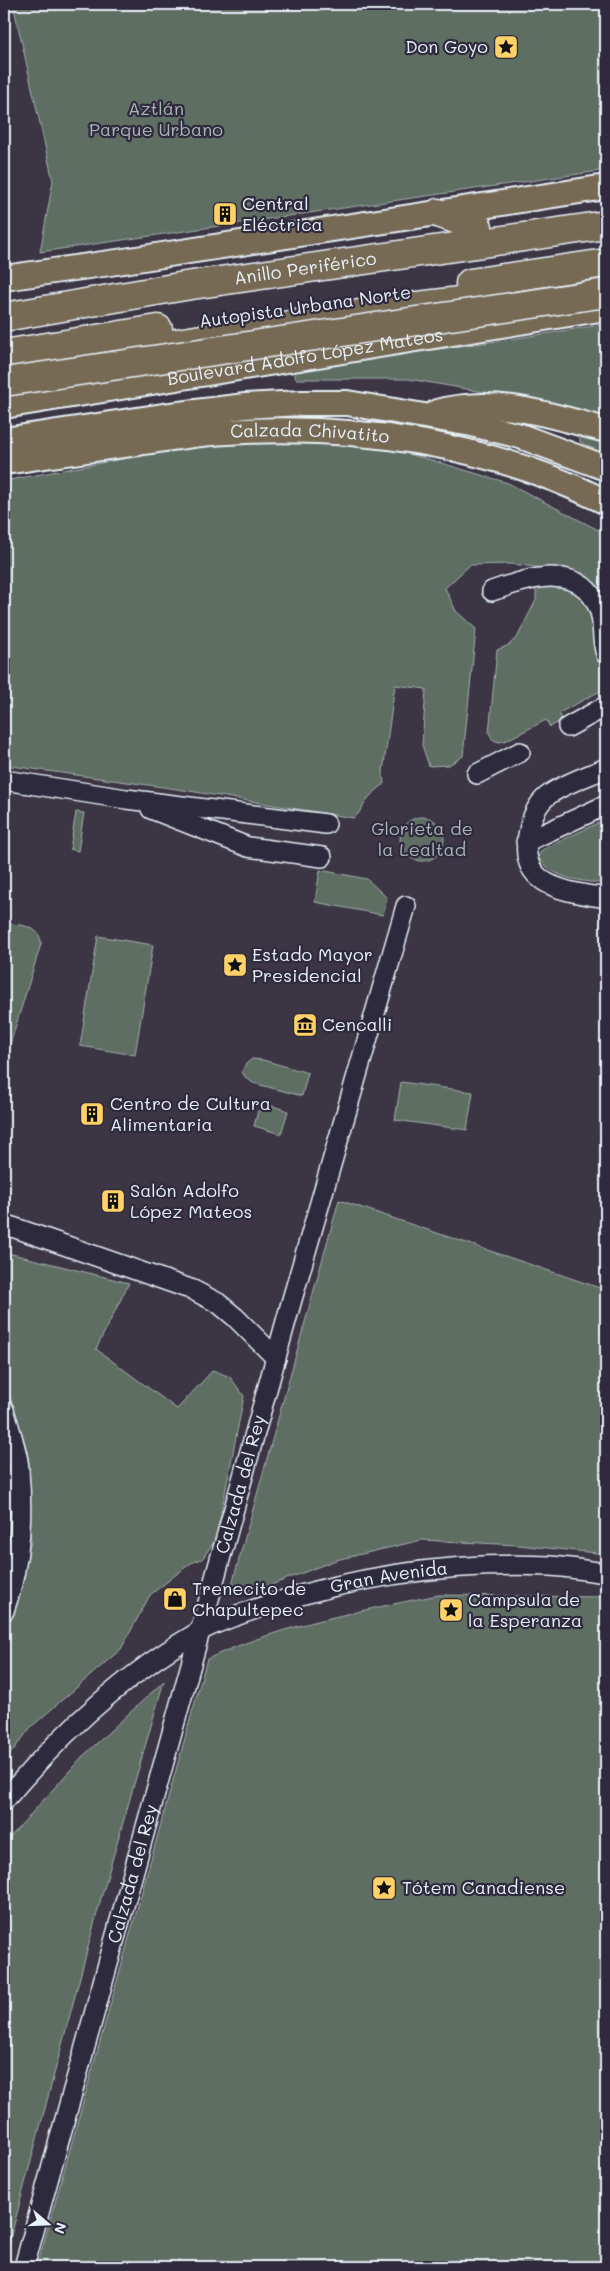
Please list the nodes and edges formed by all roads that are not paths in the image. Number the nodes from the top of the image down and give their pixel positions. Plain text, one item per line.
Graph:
1 (606, 187) edge
2 (606, 208) edge
3 (440, 223) junction
4 (606, 225) edge
5 (606, 235) edge
6 (606, 263) edge
7 (4, 278) edge
8 (606, 282) edge
9 (606, 292) edge
10 (4, 298) edge
11 (606, 308) edge
12 (4, 316) edge
13 (4, 325) edge
14 (4, 354) edge
15 (35, 367) junction
16 (4, 373) edge
17 (4, 382) edge
18 (4, 388) edge
19 (4, 406) edge
20 (425, 416) junction
21 (606, 430) edge
22 (4, 440) edge
23 (4, 462) edge
24 (606, 468) edge
25 (606, 502) edge
26 (492, 591) dead end
27 (606, 654) edge
28 (606, 706) edge
29 (568, 727) dead end
30 (520, 752) dead end
31 (606, 768) edge
32 (477, 774) dead end
33 (4, 780) edge
34 (126, 799) junction
35 (606, 806) edge
36 (326, 824) dead end
37 (526, 842) junction
38 (322, 857) dead end
39 (606, 898) edge
40 (406, 906) dead end
41 (4, 1224) edge
42 (276, 1358) junction
43 (4, 1410) edge
44 (18, 1472) junction
45 (4, 1500) edge
46 (4, 1571) edge
47 (606, 1573) edge
48 (10, 1592) junction
49 (4, 1611) edge
50 (202, 1630) junction
51 (4, 1801) edge
52 (24, 2267) edge

1 - 3 main road
2 - 3 highway
3 - 7 main road
3 - 10 highway
4 - 12 highway, Anillo Periférico
5 - 13 highway, Autopista Urbana Norte
6 - 14 highway, Autopista Urbana Norte
8 - 15 highway
9 - 17 highway, bridge
11 - 19 main road, Boulevard Adolfo López Mateos
15 - 16 highway
15 - 18 highway
20 - 21 main road
20 - 22 main road, Calzada Chivatito
20 - 24 main road, Calzada Chivatito
23 - 25 main road, Calzada Chivatito
26 - 27 street
28 - 29 street
30 - 32 street
31 - 37 street
33 - 34 street
34 - 36 street
34 - 38 street
35 - 37 street
37 - 39 street
40 - 42 street, Calzada del Rey
41 - 42 street
42 - 50 street, Calzada del Rey
43 - 44 street
44 - 45 street
44 - 48 street
46 - 48 street
47 - 50 street, Gran Avenida
48 - 49 street
50 - 51 street, Gran Avenida
50 - 52 street, Calzada del Rey

